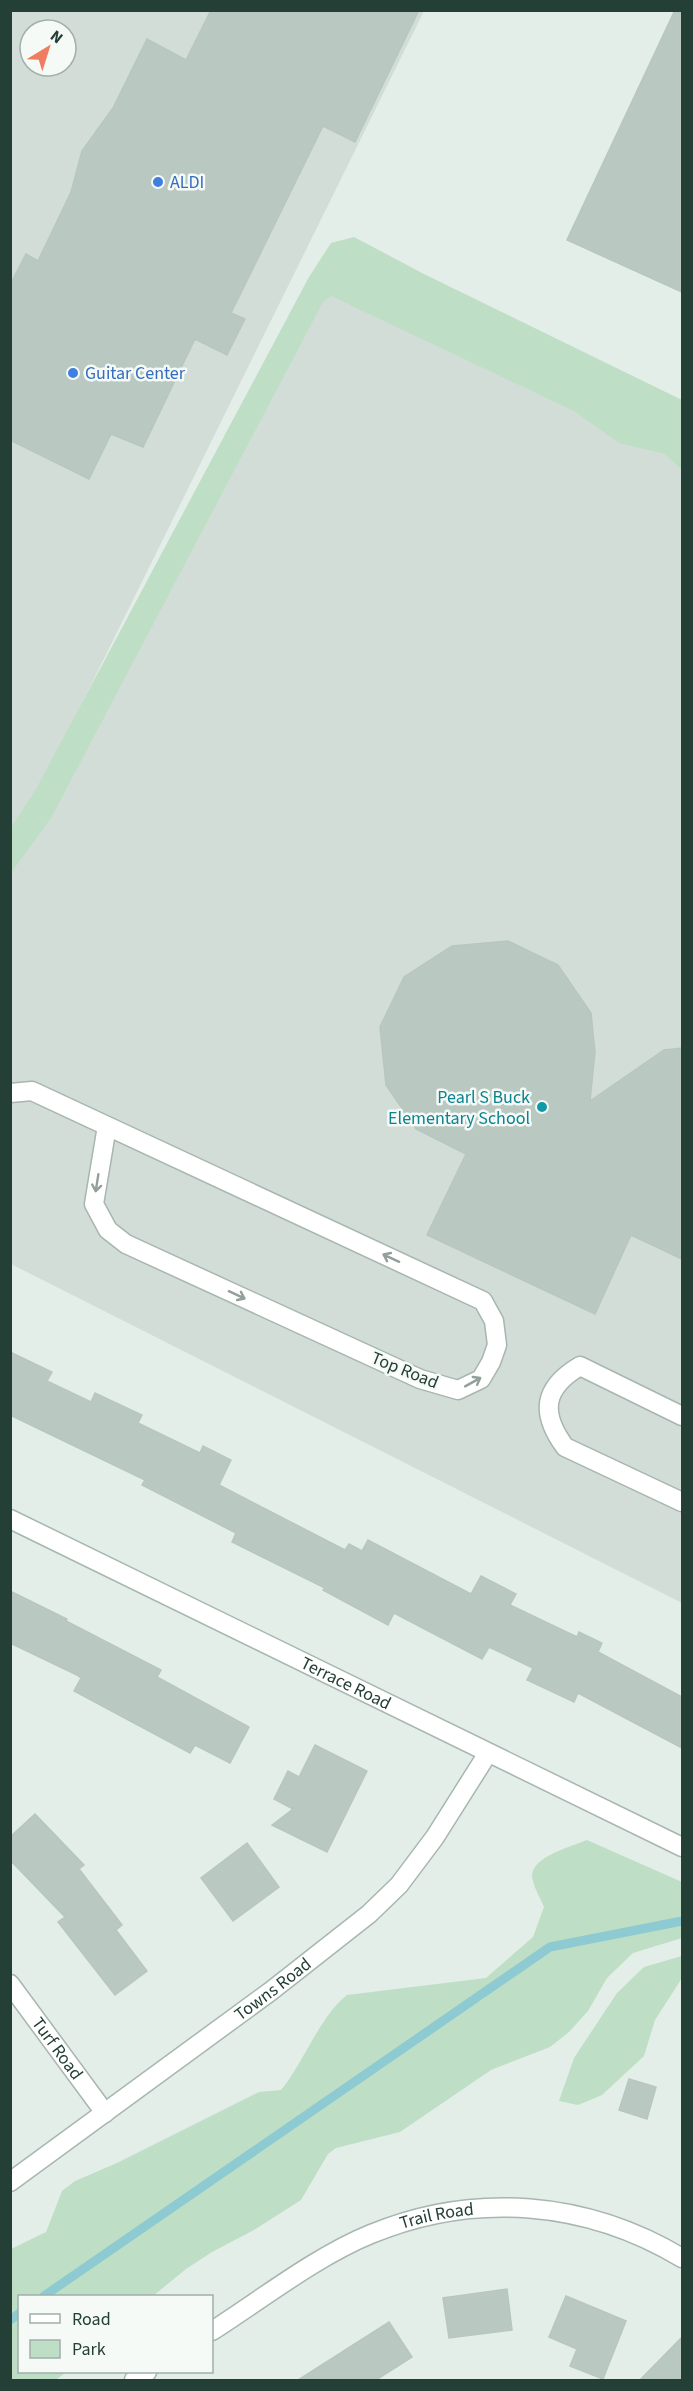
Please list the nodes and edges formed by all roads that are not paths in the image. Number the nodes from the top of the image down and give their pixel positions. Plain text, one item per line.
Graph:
1 (10, 1093) edge
2 (107, 1126) junction
3 (682, 1416) edge
4 (682, 1502) edge
5 (10, 1519) edge
6 (488, 1753) junction
7 (682, 1847) edge
8 (10, 1984) edge
9 (105, 2113) junction
10 (10, 2182) edge
11 (682, 2258) edge
12 (213, 2330) edge

1 - 2 street, Top Road
2 -> 2 street, Top Road
3 - 4 street
5 - 6 street, Terrace Road
6 - 7 street, Terrace Road
6 - 9 street, Towns Road
8 - 9 street, Turf Road
9 - 10 street, Towns Road
11 - 12 street, Trail Road

